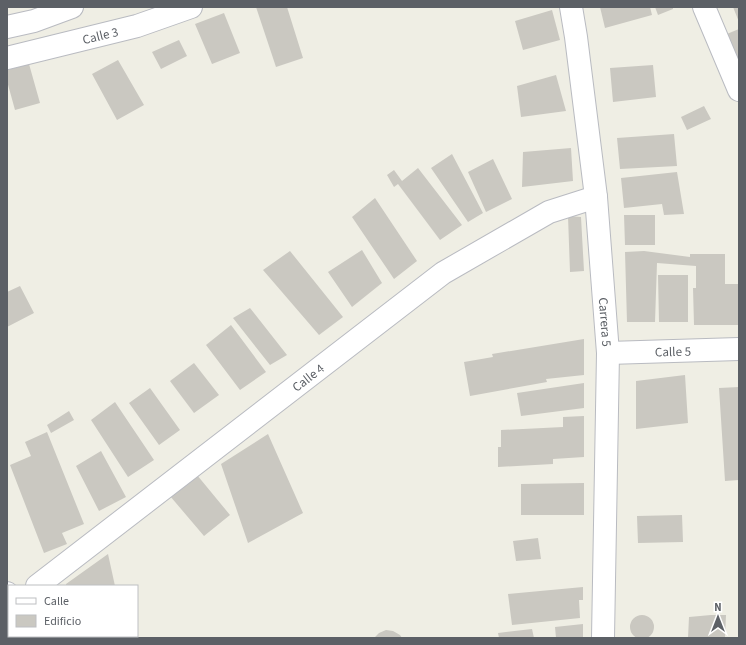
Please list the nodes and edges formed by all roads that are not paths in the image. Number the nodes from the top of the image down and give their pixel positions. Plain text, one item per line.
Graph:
1 (72, 7) edge
2 (191, 7) edge
3 (571, 7) edge
4 (704, 7) edge
5 (7, 27) edge
6 (7, 58) edge
7 (739, 90) edge
8 (596, 197) junction
9 (739, 349) edge
10 (608, 353) junction
11 (38, 585) edge
12 (603, 638) edge

1 - 5 street
2 - 6 street, Calle 3
3 - 8 street, Carrera 5
4 - 7 street
8 - 10 street, Carrera 5
8 - 11 street, Calle 4
9 - 10 street, Calle 5
10 - 12 street, Carrera 5

